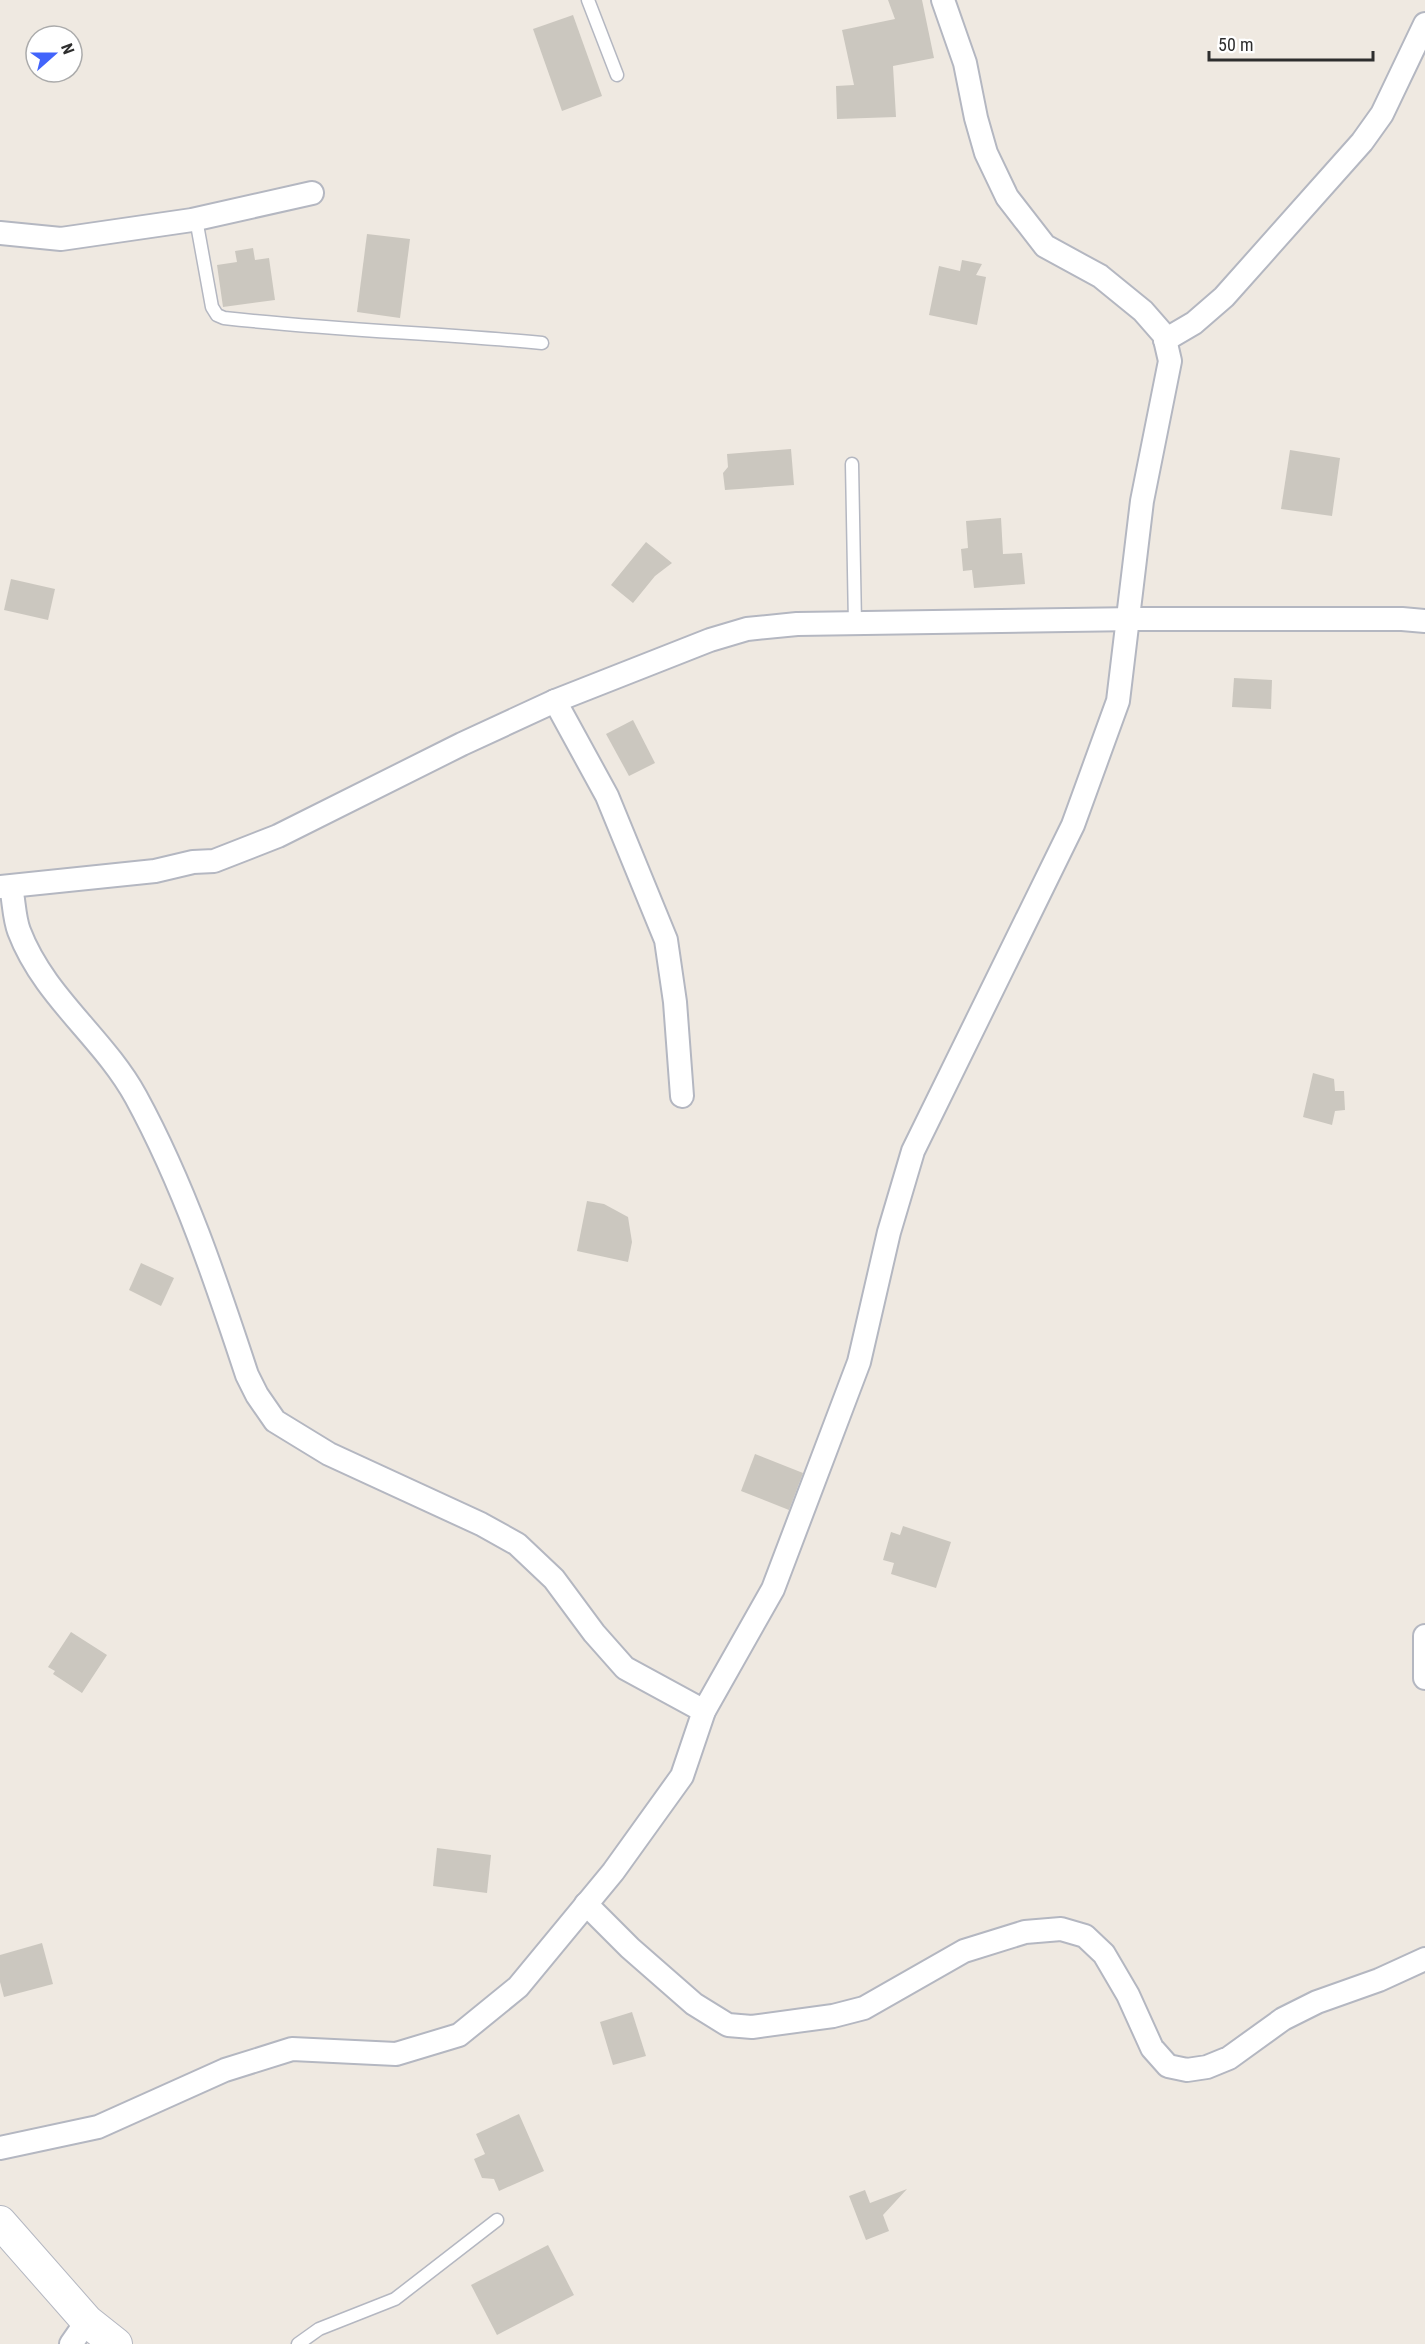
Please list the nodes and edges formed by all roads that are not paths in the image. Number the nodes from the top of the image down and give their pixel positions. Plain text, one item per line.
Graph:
1 (588, 0) edge
2 (943, 0) edge
3 (1425, 24) edge
4 (617, 75) dead end
5 (312, 193) dead end
6 (196, 219) junction
7 (0, 233) edge
8 (1166, 340) junction
9 (542, 343) dead end
10 (852, 464) dead end
11 (1129, 619) junction
12 (1425, 621) edge
13 (855, 624) junction
14 (555, 701) junction
15 (6, 887) edge
16 (682, 1096) dead end
17 (1425, 1636) edge
18 (1425, 1678) edge
19 (704, 1711) junction
20 (586, 1904) junction
21 (1425, 1959) edge
22 (0, 2148) edge
23 (497, 2220) dead end
24 (0, 2222) edge
25 (79, 2332) edge
26 (116, 2344) edge
27 (298, 2344) edge

1 - 4 lane
2 - 8 street
3 - 8 street
5 - 6 street
6 - 7 street
6 - 9 lane
8 - 11 street
10 - 13 lane
11 - 12 street
11 - 13 street
11 - 19 street
13 - 14 street
14 - 15 street
14 - 16 street
15 - 19 street
17 - 18 street
19 - 20 street
20 - 21 street
20 - 22 street
23 - 27 lane
24 - 25 main road
25 - 26 main road

